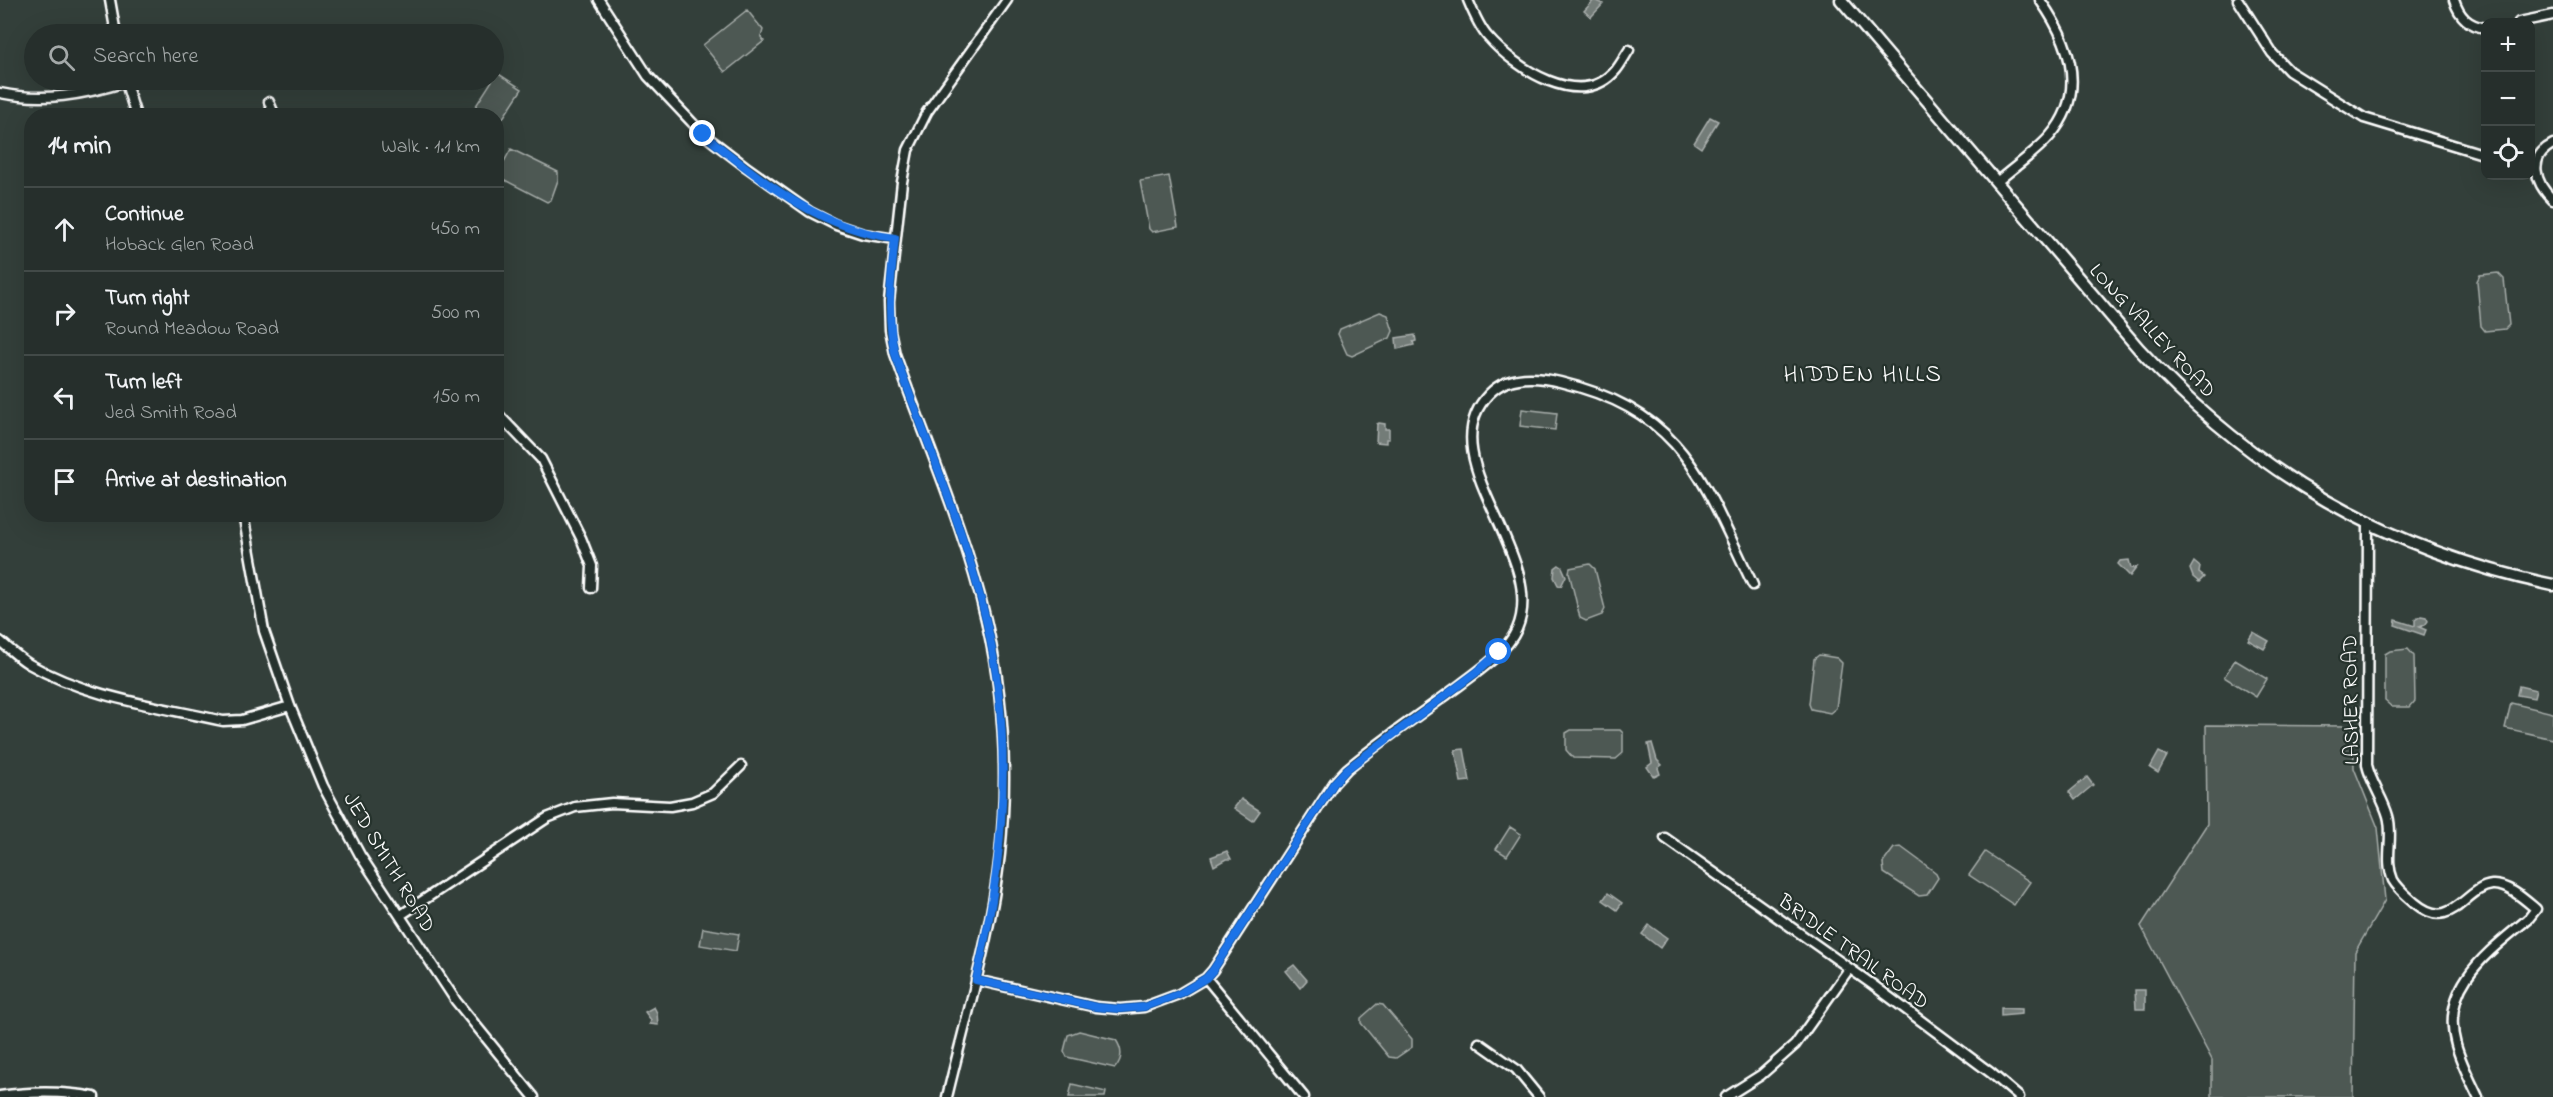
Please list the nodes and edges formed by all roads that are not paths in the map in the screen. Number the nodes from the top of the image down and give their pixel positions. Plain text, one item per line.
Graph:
1 (110, 0) edge
2 (599, 0) edge
3 (1007, 0) edge
4 (1468, 0) edge
5 (1841, 0) edge
6 (2040, 0) edge
7 (2238, 0) edge
8 (2454, 0) edge
9 (2553, 15) edge
10 (2535, 19) edge
11 (114, 24) edge
12 (2481, 27) edge
13 (1629, 50) dead end
14 (100, 90) edge
15 (128, 90) edge
16 (0, 93) edge
17 (269, 102) dead end
18 (133, 108) edge
19 (272, 108) edge
20 (2553, 144) edge
21 (2481, 153) edge
22 (2535, 165) edge
23 (2535, 175) edge
24 (1997, 182) junction
25 (2553, 200) edge
26 (895, 238) junction
27 (504, 420) edge
28 (244, 522) edge
29 (2368, 523) junction
30 (1753, 585) dead end
31 (2553, 585) edge
32 (591, 588) dead end
33 (0, 641) edge
34 (290, 705) junction
35 (741, 766) dead end
36 (1665, 838) dead end
37 (401, 915) junction
38 (1849, 969) junction
39 (1206, 978) junction
40 (976, 980) junction
41 (1479, 1044) dead end
42 (0, 1096) edge
43 (94, 1097) edge
44 (534, 1097) edge
45 (947, 1097) edge
46 (1304, 1097) edge
47 (1539, 1097) edge
48 (1726, 1097) edge
49 (2019, 1097) edge
50 (2478, 1097) edge

1 - 11 street
2 - 26 street
3 - 26 street
4 - 13 street
5 - 24 street, LONG VALLEY ROAD
6 - 24 street
7 - 21 street
8 - 12 street
9 - 10 street
14 - 16 street
15 - 18 street
17 - 19 street
20 - 22 street
23 - 25 street
24 - 29 street, LONG VALLEY ROAD
26 - 40 street
27 - 32 street
28 - 34 street, JED SMITH ROAD
29 - 31 street, LONG VALLEY ROAD
29 - 50 street, LASHER ROAD
30 - 39 street
33 - 34 street
34 - 37 street, JED SMITH ROAD
35 - 37 street
36 - 38 street, BRIDLE TRAIL ROAD
37 - 44 street, JED SMITH ROAD
38 - 48 street
38 - 49 street, BRIDLE TRAIL ROAD
39 - 40 street
39 - 46 street
40 - 45 street
41 - 47 street
42 - 43 street

